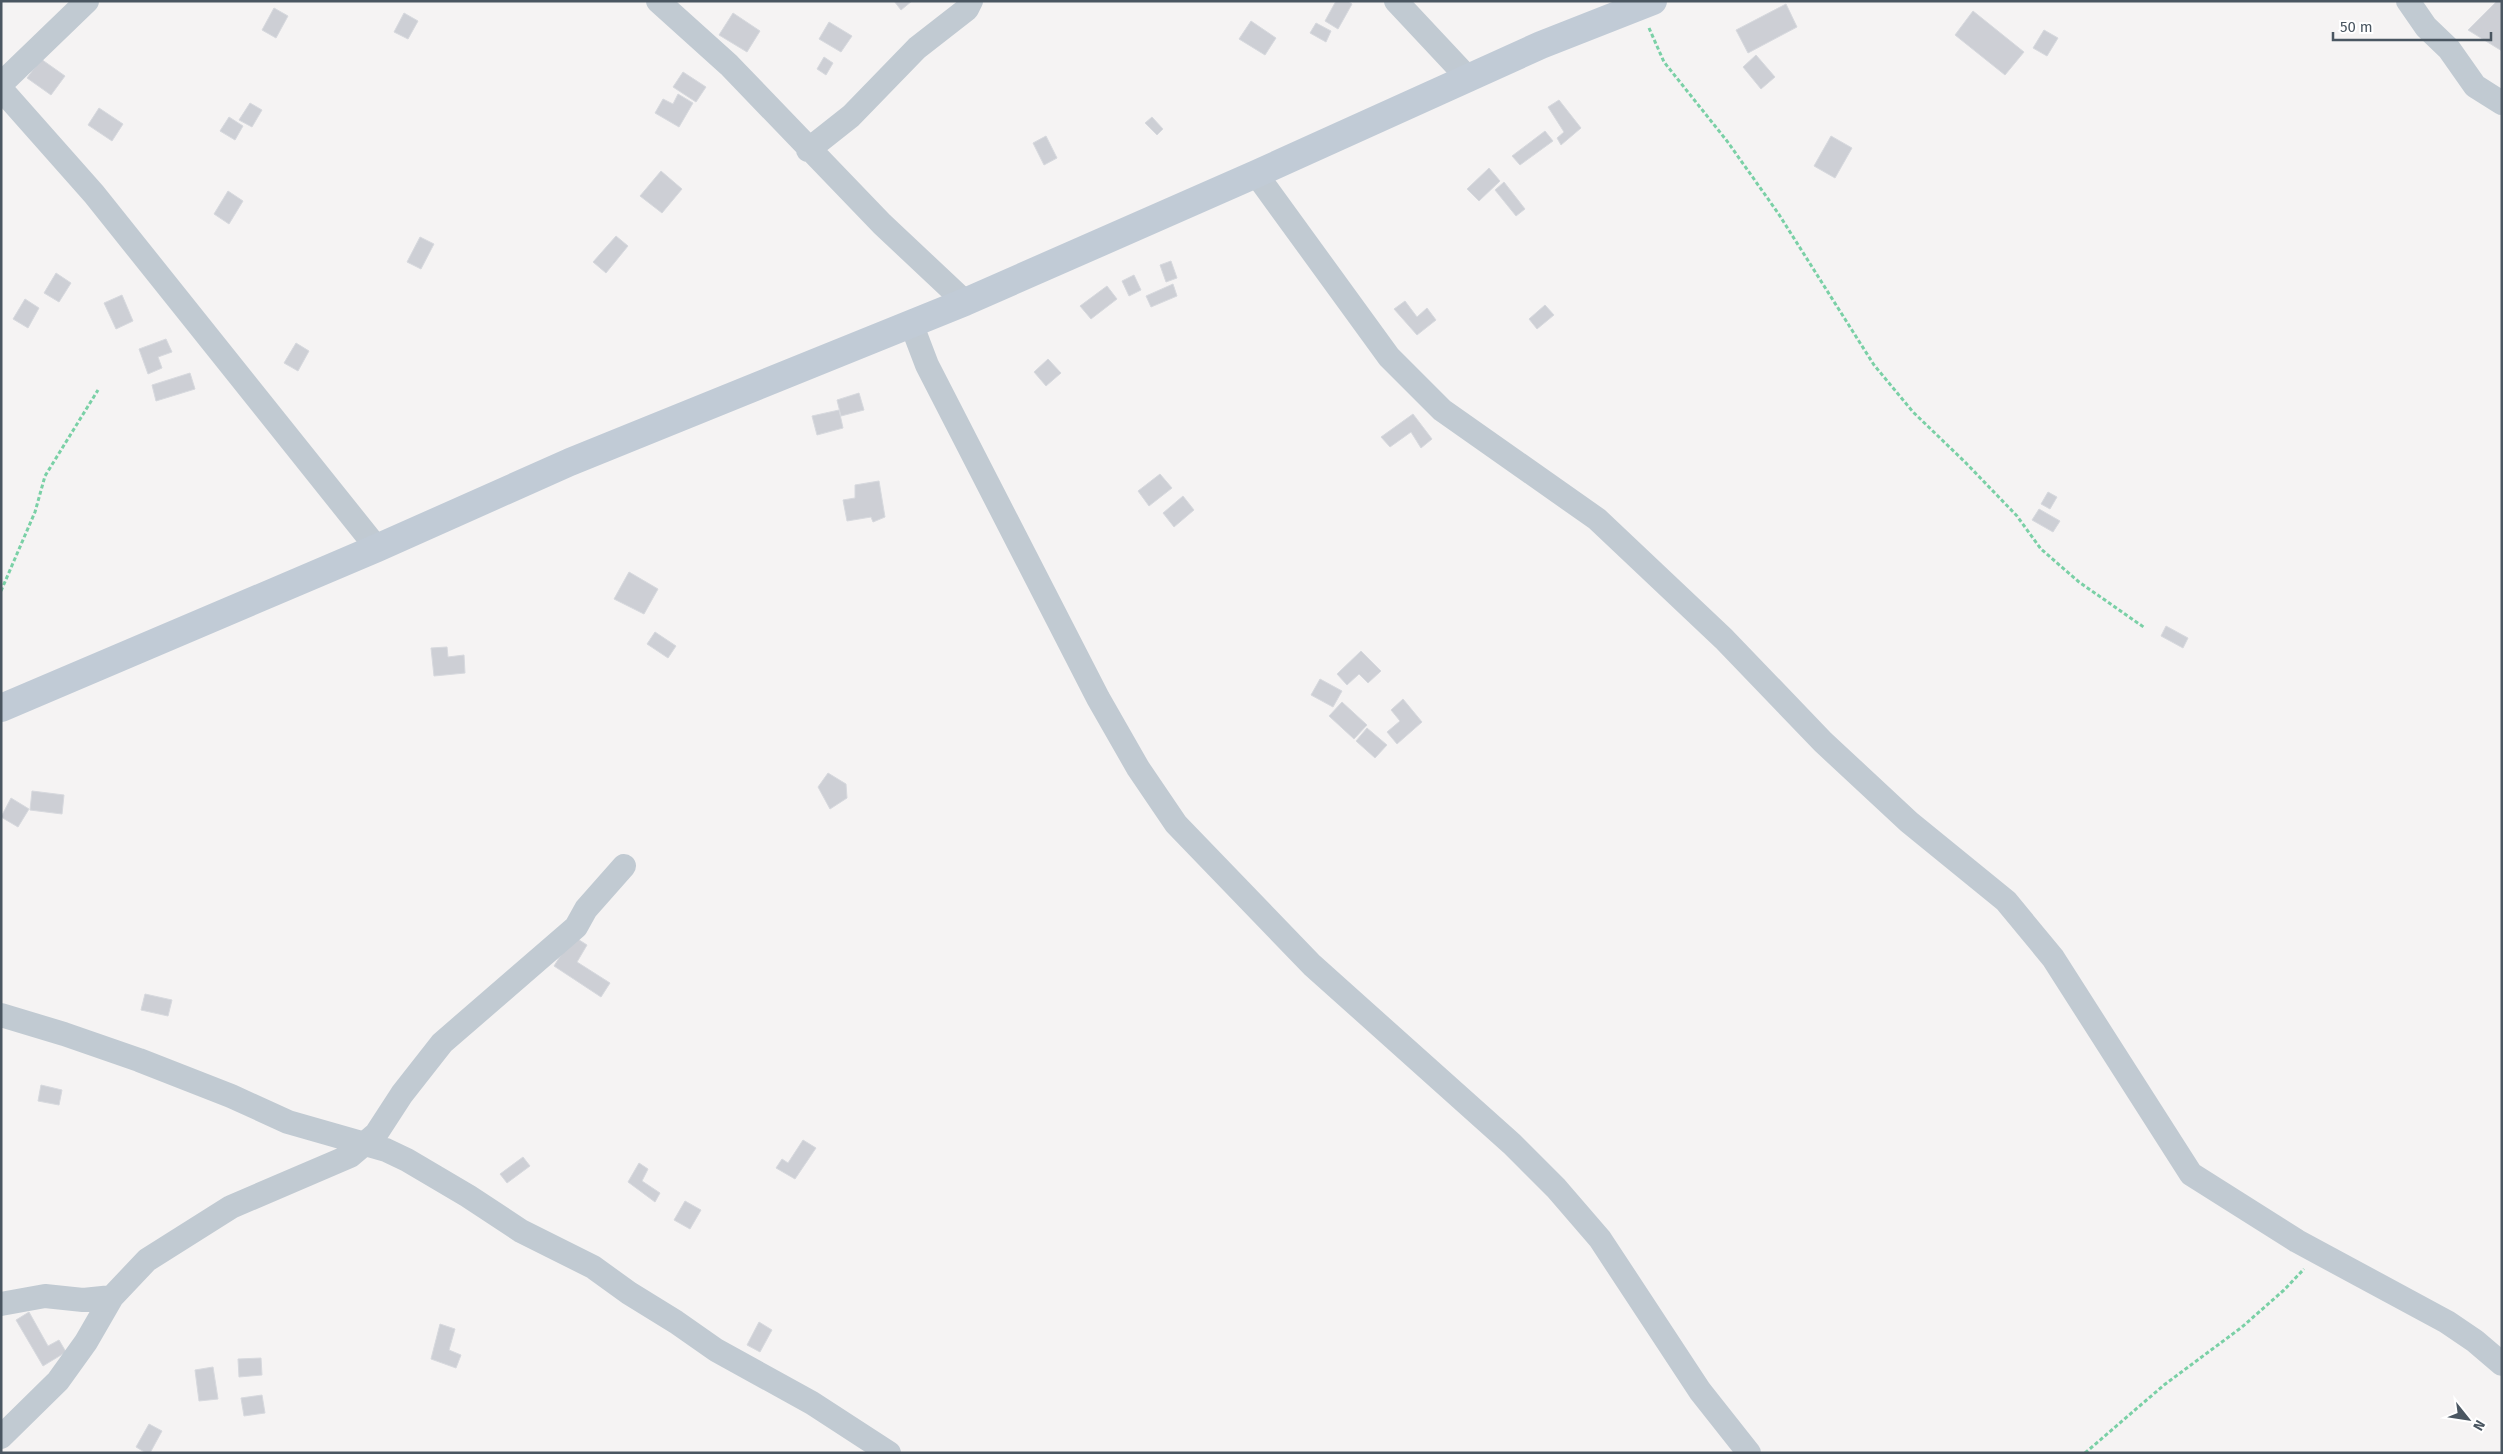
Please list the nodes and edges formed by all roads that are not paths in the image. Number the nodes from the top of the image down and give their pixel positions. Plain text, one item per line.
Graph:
1 (87, 1) edge
2 (658, 1) edge
3 (971, 1) edge
4 (1396, 1) edge
5 (2408, 1) edge
6 (1647, 4) edge
7 (1469, 79) junction
8 (1, 84) edge
9 (1, 89) edge
10 (2502, 103) edge
11 (808, 150) junction
12 (1256, 174) junction
13 (965, 302) junction
14 (911, 323) junction
15 (377, 548) junction
16 (1, 708) edge
17 (624, 866) dead end
18 (1, 1015) edge
19 (364, 1145) junction
20 (112, 1297) junction
21 (1, 1304) edge
22 (2502, 1364) edge
23 (1, 1437) edge
24 (889, 1453) edge
25 (1749, 1453) edge

1 - 8 street
2 - 11 street
3 - 11 street
4 - 7 street
5 - 10 street
6 - 7 main road
7 - 12 main road
9 - 15 street
11 - 13 street
12 - 13 main road
12 - 22 street
13 - 14 main road
14 - 15 main road
14 - 25 street
15 - 16 main road
17 - 19 street
18 - 19 street
19 - 20 street
19 - 24 street
20 - 21 street
20 - 23 street

